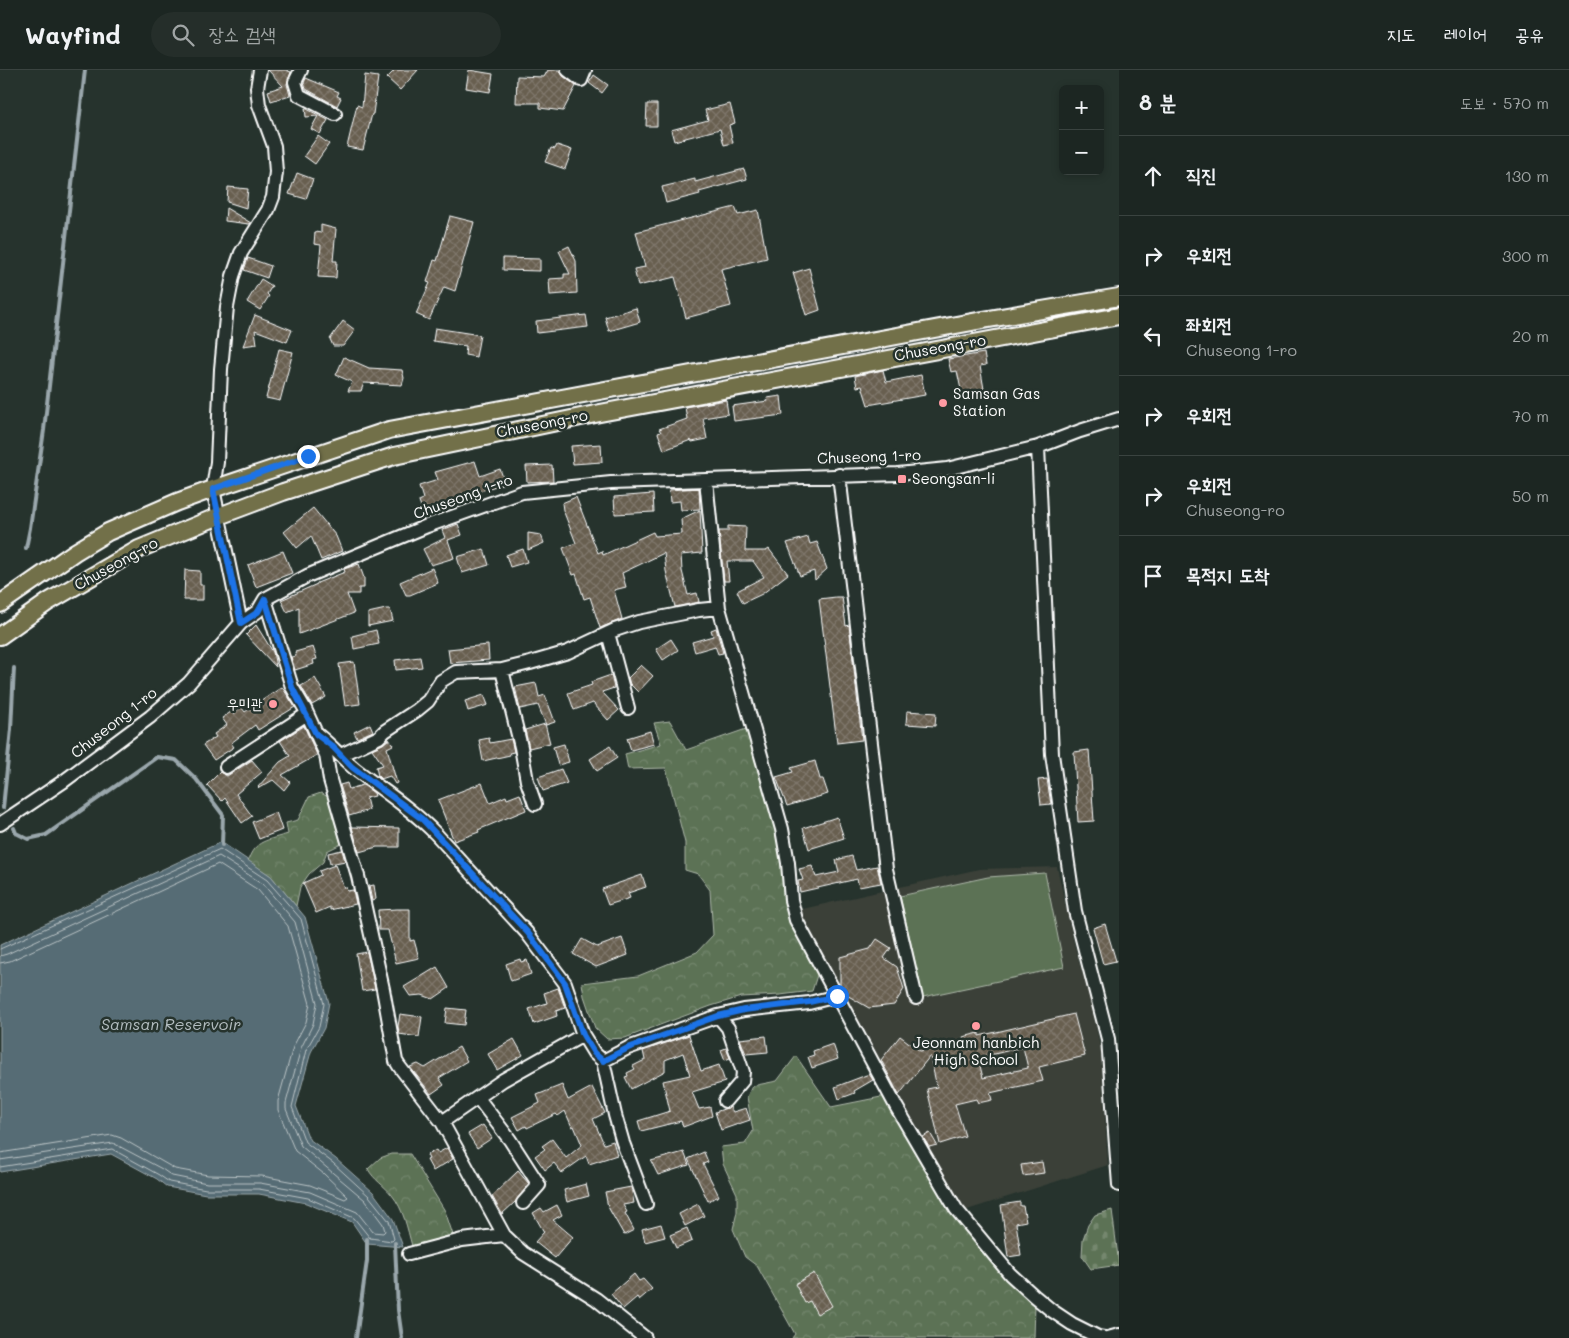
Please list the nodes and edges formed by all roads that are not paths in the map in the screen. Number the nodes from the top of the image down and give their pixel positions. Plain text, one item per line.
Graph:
1 (260, 70) edge
2 (301, 70) edge
3 (568, 70) edge
4 (583, 75) edge
5 (336, 114) dead end
6 (1119, 297) edge
7 (1119, 316) edge
8 (1119, 419) edge
9 (1038, 447) junction
10 (839, 475) junction
11 (706, 480) junction
12 (213, 489) junction
13 (219, 516) junction
14 (265, 599) junction
15 (0, 604) edge
16 (719, 608) junction
17 (241, 623) junction
18 (608, 633) junction
19 (0, 636) edge
20 (502, 670) junction
21 (628, 708) dead end
22 (307, 714) junction
23 (316, 734) junction
24 (341, 755) junction
25 (226, 767) dead end
26 (534, 804) dead end
27 (0, 824) edge
28 (837, 996) junction
29 (916, 998) dead end
30 (718, 1016) junction
31 (583, 1035) junction
32 (603, 1061) junction
33 (478, 1098) junction
34 (725, 1100) dead end
35 (442, 1122) junction
36 (1119, 1185) edge
37 (523, 1203) dead end
38 (646, 1204) dead end
39 (504, 1235) junction
40 (409, 1254) dead end
41 (1119, 1335) edge
42 (645, 1338) edge
43 (1106, 1338) edge

1 - 12 street
2 - 5 street
3 - 4 street
6 - 12 main road, Chuseong-ro
7 - 13 main road, Chuseong-ro
8 - 9 street, Chuseong 1-ro
9 - 10 street, Chuseong 1-ro
9 - 36 street
10 - 11 street, Chuseong 1-ro
10 - 29 street
11 - 14 street, Chuseong 1-ro
11 - 16 street
12 - 13 street
12 - 15 main road, Chuseong-ro
13 - 17 street
13 - 19 main road, Chuseong-ro
14 - 17 street, Chuseong 1-ro
14 - 22 street
16 - 18 street
16 - 28 street
17 - 27 street, Chuseong 1-ro
18 - 20 street
18 - 21 street
20 - 24 street
20 - 26 street
22 - 23 street
22 - 25 street
23 - 24 street
23 - 35 street
24 - 31 street
28 - 30 street
28 - 43 street
30 - 32 street
30 - 34 street
31 - 32 street
31 - 33 street
32 - 38 street
33 - 35 street
33 - 37 street
35 - 39 street
39 - 40 street
39 - 42 street
41 - 43 street

